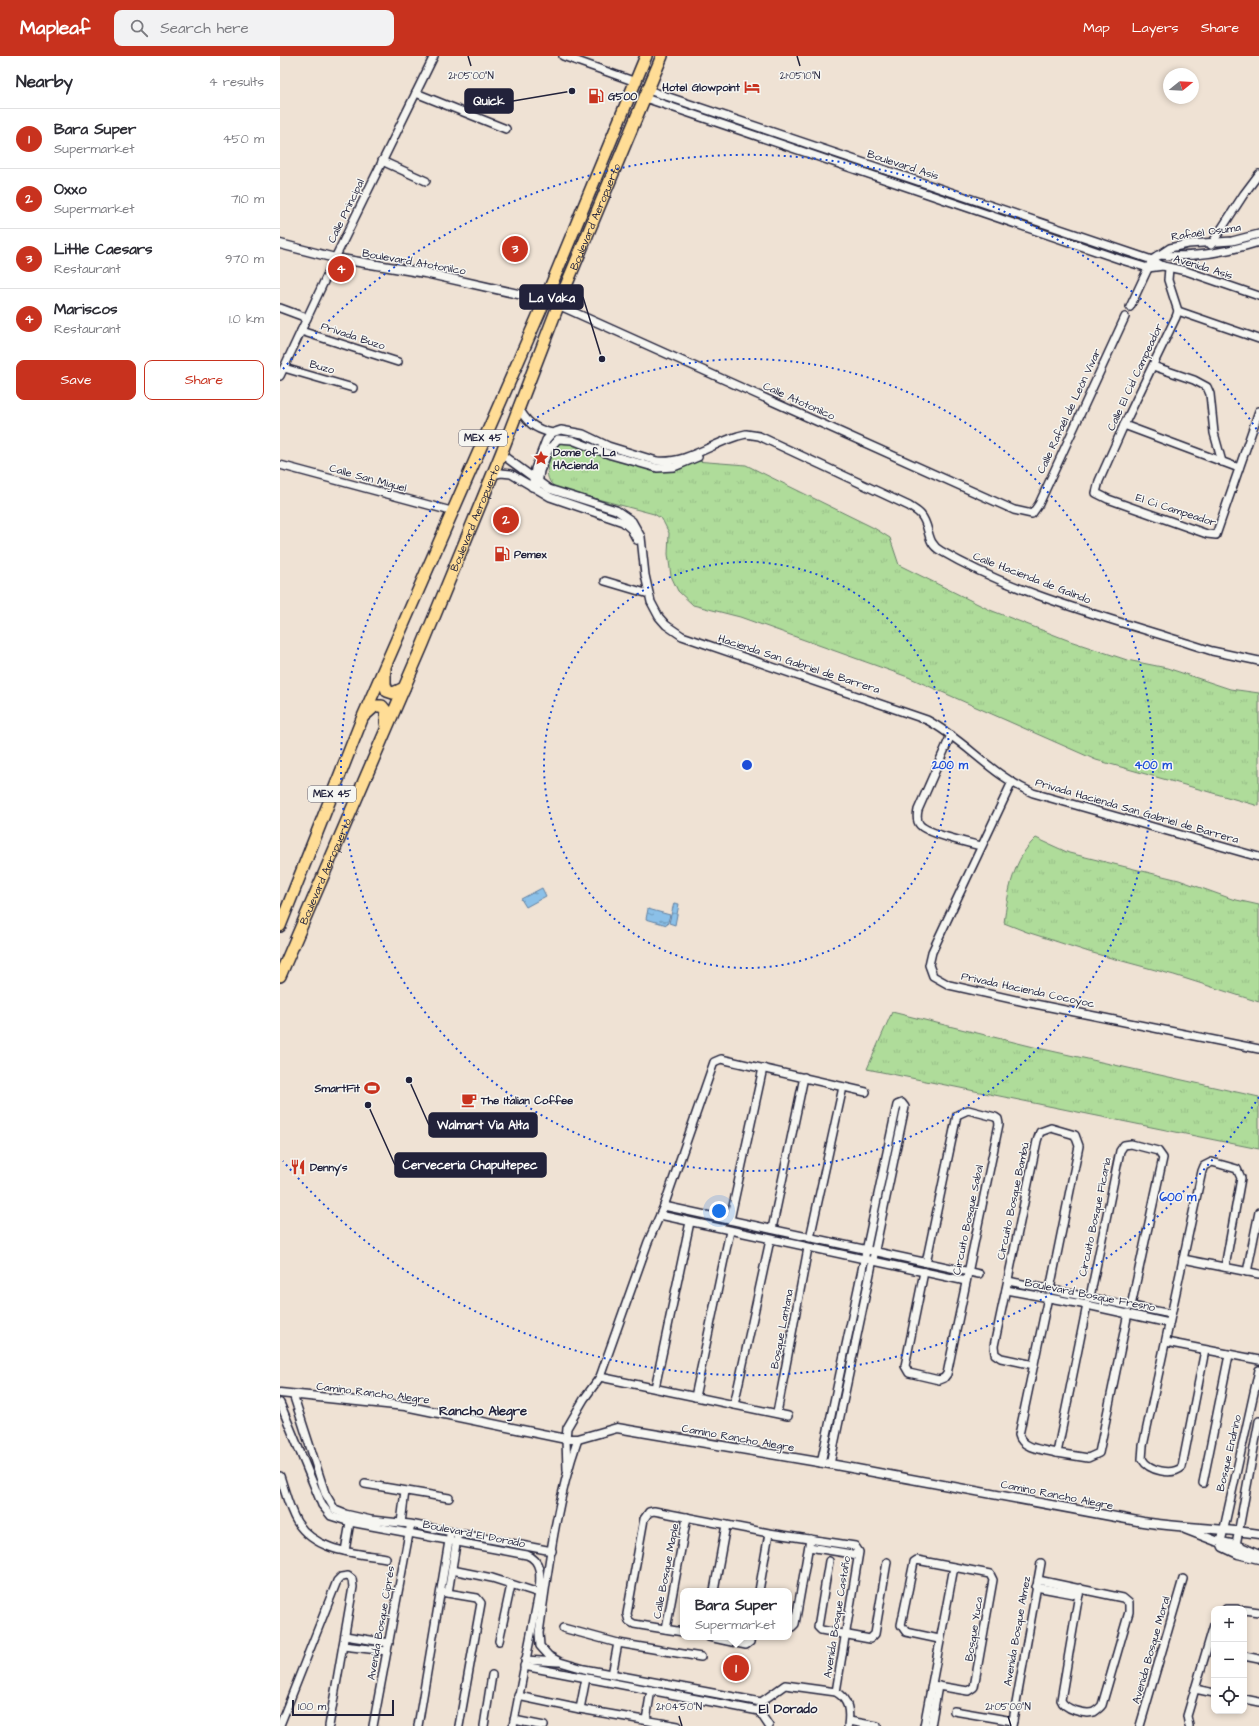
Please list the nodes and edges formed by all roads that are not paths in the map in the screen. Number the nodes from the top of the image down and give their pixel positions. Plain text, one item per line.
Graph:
1 (434, 56) edge
2 (563, 56) edge
3 (646, 56) edge
4 (662, 56) edge
5 (636, 82) junction
6 (416, 93) junction
7 (647, 94) junction
8 (685, 103) junction
9 (682, 110) junction
10 (506, 129) dead end
11 (382, 161) junction
12 (887, 171) junction
13 (1259, 174) edge
14 (885, 179) junction
15 (426, 181) dead end
16 (1031, 219) junction
17 (1029, 228) junction
18 (1259, 234) edge
19 (1084, 237) junction
20 (1259, 242) edge
21 (1212, 243) junction
22 (280, 244) edge
23 (1082, 246) junction
24 (1207, 253) junction
25 (1155, 257) junction
26 (335, 258) junction
27 (1166, 267) junction
28 (1148, 268) junction
29 (1259, 296) edge
30 (545, 300) junction
31 (558, 305) junction
32 (1130, 307) dead end
33 (280, 308) edge
34 (1178, 311) junction
35 (1125, 317) dead end
36 (307, 318) junction
37 (301, 331) junction
38 (1259, 339) edge
39 (398, 362) dead end
40 (1153, 366) junction
41 (284, 368) junction
42 (280, 376) edge
43 (353, 388) dead end
44 (518, 406) junction
45 (1259, 411) edge
46 (1124, 426) junction
47 (553, 437) junction
48 (501, 454) junction
49 (1222, 462) junction
50 (280, 465) edge
51 (1239, 468) junction
52 (492, 475) junction
53 (537, 480) junction
54 (534, 488) junction
55 (1096, 493) joint
56 (588, 502) junction
57 (585, 510) junction
58 (451, 511) junction
59 (1032, 514) joint
60 (604, 581) dead end
61 (648, 597) junction
62 (1259, 661) edge
63 (386, 662) junction
64 (404, 688) junction
65 (362, 719) junction
66 (951, 735) junction
67 (383, 738) junction
68 (1012, 782) junction
69 (981, 846) junction
70 (1259, 858) edge
71 (280, 926) edge
72 (280, 976) edge
73 (1259, 1049) edge
74 (762, 1068) junction
75 (804, 1077) junction
76 (843, 1087) junction
77 (866, 1092) dead end
78 (664, 1206) junction
79 (1259, 1212) edge
80 (660, 1215) junction
81 (730, 1220) junction
82 (690, 1222) junction
83 (772, 1229) junction
84 (730, 1231) junction
85 (810, 1238) junction
86 (770, 1240) junction
87 (808, 1248) junction
88 (865, 1250) junction
89 (875, 1252) junction
90 (1183, 1259) junction
91 (863, 1260) junction
92 (873, 1262) junction
93 (926, 1263) junction
94 (1225, 1267) junction
95 (968, 1271) junction
96 (924, 1272) junction
97 (1247, 1272) junction
98 (979, 1274) dead end
99 (1259, 1274) edge
100 (966, 1281) junction
101 (1008, 1281) junction
102 (1050, 1289) junction
103 (1006, 1290) junction
104 (1048, 1297) junction
105 (1089, 1301) junction
106 (1131, 1306) junction
107 (1128, 1313) junction
108 (1171, 1314) junction
109 (1169, 1322) junction
110 (1166, 1342) junction
111 (1205, 1350) junction
112 (1229, 1355) junction
113 (1259, 1360) edge
114 (1034, 1365) junction
115 (1259, 1370) edge
116 (600, 1377) junction
117 (654, 1388) junction
118 (280, 1393) edge
119 (293, 1394) junction
120 (695, 1397) junction
121 (280, 1403) edge
122 (734, 1405) junction
123 (777, 1413) junction
124 (788, 1416) dead end
125 (300, 1418) junction
126 (288, 1421) junction
127 (1259, 1421) edge
128 (566, 1439) junction
129 (578, 1440) junction
130 (1058, 1453) junction
131 (315, 1458) junction
132 (305, 1462) junction
133 (821, 1463) junction
134 (830, 1464) junction
135 (567, 1470) junction
136 (280, 1476) edge
137 (1203, 1483) dead end
138 (364, 1484) dead end
139 (405, 1491) junction
140 (449, 1498) dead end
141 (687, 1517) junction
142 (350, 1522) junction
143 (401, 1523) junction
144 (410, 1524) junction
145 (726, 1525) junction
146 (1180, 1528) junction
147 (1222, 1529) junction
148 (1239, 1531) junction
149 (454, 1532) junction
150 (409, 1533) junction
151 (769, 1533) junction
152 (1259, 1534) edge
153 (453, 1541) junction
154 (1221, 1542) junction
155 (809, 1543) junction
156 (1236, 1545) junction
157 (345, 1551) junction
158 (552, 1551) junction
159 (858, 1555) junction
160 (1259, 1555) edge
161 (386, 1558) dead end
162 (1259, 1559) edge
163 (830, 1561) dead end
164 (887, 1562) dead end
165 (1041, 1563) dead end
166 (954, 1567) junction
167 (452, 1570) junction
168 (1183, 1579) dead end
169 (1037, 1584) junction
170 (511, 1585) junction
171 (715, 1588) edge
172 (760, 1588) edge
173 (444, 1592) junction
174 (1079, 1592) junction
175 (539, 1593) junction
176 (1247, 1610) edge
177 (1259, 1612) edge
178 (792, 1627) edge
179 (563, 1628) dead end
180 (666, 1629) junction
181 (680, 1631) edge
182 (846, 1634) junction
183 (345, 1636) junction
184 (939, 1638) junction
185 (499, 1640) dead end
186 (723, 1640) edge
187 (750, 1640) edge
188 (389, 1643) junction
189 (618, 1643) junction
190 (343, 1646) junction
191 (1211, 1650) edge
192 (387, 1651) junction
193 (701, 1657) dead end
194 (1247, 1657) edge
195 (1259, 1659) edge
196 (560, 1662) junction
197 (525, 1663) junction
198 (492, 1674) dead end
199 (612, 1675) junction
200 (586, 1678) junction
201 (935, 1685) junction
202 (1195, 1689) junction
203 (651, 1690) junction
204 (836, 1692) junction
205 (1211, 1692) edge
206 (518, 1696) junction
207 (1247, 1699) edge
208 (760, 1702) junction
209 (1259, 1702) edge
210 (580, 1709) junction
211 (759, 1711) junction
212 (954, 1711) dead end
213 (646, 1720) junction
214 (514, 1723) edge
215 (1012, 1723) edge
216 (848, 1724) edge
217 (280, 1725) edge
218 (330, 1726) edge
219 (373, 1726) edge
220 (418, 1726) edge
221 (459, 1726) edge
222 (484, 1726) edge
223 (544, 1726) edge
224 (678, 1726) edge
225 (769, 1726) edge
226 (877, 1726) edge
227 (924, 1726) edge
228 (931, 1726) edge
229 (1140, 1726) edge
230 (1189, 1726) edge

1 - 6 street, Calle Principal
2 - 5 street
3 - 5 highway, Boulevard Aeropuerto / MEX 45
4 - 7 highway, Boulevard Aeropuerto / MEX 45
5 - 30 highway, Boulevard Aeropuerto / MEX 45
6 - 10 street
6 - 11 street, Calle Principal
7 - 8 street, Boulevard Asís
7 - 9 street, Boulevard Asís
7 - 31 highway, Boulevard Aeropuerto / MEX 45
8 - 9 street
8 - 12 street, Boulevard Asís
9 - 14 street, Boulevard Asís
11 - 15 street
11 - 26 street, Calle Principal
12 - 14 street
12 - 16 street, Boulevard Asís
13 - 21 street
14 - 17 street, Boulevard Asís
16 - 17 street
16 - 19 street, Boulevard Asís
17 - 23 street, Boulevard Asís
18 - 21 street, Rafaél Osuma
19 - 23 street
19 - 25 street, Boulevard Asís
20 - 24 street, Rafaél Osuma
21 - 24 street
21 - 25 street, Rafaél Osuma
22 - 26 street, Boulevard Atotonilco
23 - 28 street, Boulevard Asís
24 - 25 street, Rafaél Osuma
25 - 27 street, Avenida Asís
25 - 28 street
26 - 30 street, Boulevard Atotonilco
26 - 36 street, Calle Principal
27 - 28 street, Avenida Asís
27 - 29 street, Avenida Asís
27 - 34 street
28 - 32 street
30 - 58 highway, Boulevard Aeropuerto / MEX 45
31 - 44 highway, Boulevard Aeropuerto / MEX 45
31 - 59 street, Calle Atotonilco
33 - 36 street
34 - 38 street
34 - 40 street, Calle El Cid Campeador
35 - 59 street, Calle Rafaél de León Vivar
36 - 37 street, Calle Principal
37 - 39 street, Privada Buzo
37 - 41 street, Calle Principal
40 - 46 street, Calle El Cid Campeador
40 - 49 street
41 - 42 street, Calle Principal
41 - 43 street, Buzo
44 - 47 street, Calle Hacienda de Galindo
44 - 48 highway, Boulevard Aeropuerto / MEX 45
45 - 51 street, El Ci Campeador
46 - 49 street
46 - 55 street, Calle El Cid Campeador
47 - 53 street
47 - 62 street, Calle Hacienda de Galindo
48 - 52 highway, Boulevard Aeropuerto / MEX 45
48 - 53 street
49 - 51 street
50 - 58 street, Calle San Miguel
51 - 55 street, El Ci Campeador
52 - 54 street
52 - 64 highway, Boulevard Aeropuerto / MEX 45
53 - 54 street
53 - 56 street
54 - 57 street
56 - 57 street
56 - 61 street
57 - 61 street
58 - 63 highway, Boulevard Aeropuerto / MEX 45
60 - 61 street
61 - 66 street, Hacienda San Gabriel de Barrera
63 - 64 highway
63 - 65 highway, Boulevard Aeropuerto / MEX 45
64 - 67 highway, Boulevard Aeropuerto / MEX 45
65 - 67 highway
65 - 71 highway, Boulevard Aeropuerto / MEX 45
66 - 68 street, Hacienda San Gabriel de Barrera
66 - 69 street
67 - 72 highway, Boulevard Aeropuerto / MEX 45
68 - 69 street, Privada Hacienda Cocoyoc
68 - 70 street, Privada Hacienda San Gabriel de Barrera
69 - 73 street, Privada Hacienda Cocoyoc
74 - 75 street
74 - 78 street
74 - 81 street
75 - 76 street
75 - 83 street
76 - 77 street
76 - 85 street
78 - 80 street
78 - 81 street
79 - 97 street
80 - 82 street
80 - 116 street
81 - 83 street
82 - 84 street
82 - 117 street
83 - 85 street
84 - 86 street
84 - 120 street
85 - 88 street
86 - 87 street
86 - 122 street
87 - 91 street
87 - 123 street, Bosque Lantana
88 - 89 street
88 - 89 street
88 - 91 street
89 - 92 street
89 - 93 street
90 - 94 street
90 - 94 street
90 - 108 street
91 - 92 street
91 - 133 street
92 - 96 street
92 - 134 street
93 - 95 street
93 - 95 street, Circuito Bosque Sabal
94 - 97 street
95 - 98 street
95 - 100 street, Circuito Bosque Sabal
96 - 100 street
96 - 100 street, Circuito Bosque Sabal
97 - 99 street
101 - 102 street, Boulevard Bosque Fresno
101 - 102 street, Circuito Bosque Bambú
101 - 103 street, Circuito Bosque Bambú
102 - 105 street, Boulevard Bosque Fresno
103 - 104 street, Boulevard Bosque Fresno
103 - 114 street, Circuito Bosque Bambú
104 - 105 street, Boulevard Bosque Fresno
104 - 114 street
105 - 106 street, Boulevard Bosque Fresno
105 - 106 street, Circuito Bosque Ficaria
105 - 107 street, Boulevard Bosque Fresno
105 - 130 street, Circuito Bosque Ficaria
106 - 108 street, Boulevard Bosque Fresno
107 - 109 street, Boulevard Bosque Fresno
107 - 130 street
108 - 109 street
109 - 110 street
110 - 111 street
110 - 111 street
111 - 112 street
112 - 113 street
112 - 137 street
114 - 130 street
115 - 147 street, Bosque Endrino
116 - 117 street
116 - 128 street
117 - 120 street
118 - 119 street
119 - 125 street, Boulevard El Dorado
119 - 128 street, Camino Rancho Alegre
120 - 122 street
121 - 126 street, Boulevard El Dorado
122 - 123 street
123 - 124 street
125 - 126 street
125 - 131 street, Boulevard El Dorado
126 - 132 street, Boulevard El Dorado
127 - 148 street, Bosque Endrino
128 - 129 street, Camino Rancho Alegre
128 - 135 street
129 - 133 street, Camino Rancho Alegre
129 - 135 street
131 - 132 street
131 - 143 street, Boulevard El Dorado
132 - 142 street, Boulevard El Dorado
133 - 134 street, Camino Rancho Alegre
134 - 146 street, Camino Rancho Alegre
135 - 158 street
136 - 157 street
138 - 139 street
139 - 140 street
139 - 143 street
141 - 145 street
141 - 180 street, Calle Bosque Maple
141 - 180 street
142 - 150 street, Boulevard El Dorado
142 - 157 street
143 - 144 street, Boulevard El Dorado
144 - 149 street, Boulevard El Dorado
144 - 150 street, Avenida Bosque Ciprés
145 - 151 street
145 - 171 street
146 - 147 street
146 - 154 street
147 - 148 street
147 - 154 street, Bosque Endrino
148 - 152 street
148 - 156 street, Bosque Endrino
149 - 153 street
149 - 158 street, Boulevard El Dorado
150 - 153 street, Boulevard El Dorado
150 - 188 street, Avenida Bosque Ciprés
151 - 155 street
151 - 172 street
153 - 167 street
153 - 173 street
153 - 175 street, Boulevard El Dorado
154 - 156 street
154 - 162 street
155 - 159 street
155 - 159 street, Avenida Bosque Castaño
155 - 178 street
156 - 160 street
157 - 161 street
158 - 196 street
159 - 182 street, Avenida Bosque Castaño
163 - 182 street
164 - 182 street
165 - 169 street, Avenida Bosque Almez
166 - 184 street
166 - 184 street, Bosque Yuca
166 - 201 street, Bosque Yuca
167 - 170 street
167 - 173 street
168 - 229 street, Avenida Bosque Moral
169 - 174 street
169 - 215 street, Avenida Bosque Almez
170 - 175 street
170 - 185 street
173 - 220 street
173 - 221 street
174 - 174 street
175 - 197 street, Boulevard El Dorado
176 - 177 street
179 - 189 street
180 - 181 street
182 - 204 street, Avenida Bosque Castaño
183 - 188 street
183 - 190 street
183 - 217 street
184 - 201 street
186 - 187 street
188 - 192 street, Avenida Bosque Ciprés
189 - 193 street
189 - 199 street
190 - 192 street
190 - 218 street
191 - 202 street
192 - 219 street, Avenida Bosque Ciprés
194 - 195 street
196 - 197 street
196 - 199 street
197 - 200 street
197 - 206 street, Boulevard El Dorado
198 - 222 street
199 - 208 street
200 - 203 street
200 - 210 street
201 - 227 street
201 - 228 street
202 - 205 street
202 - 230 street
203 - 211 street
203 - 213 street
204 - 208 street
204 - 216 street
206 - 210 street
206 - 214 street, Boulevard El Dorado
207 - 209 street
208 - 211 street
210 - 213 street
211 - 225 street
212 - 215 street
213 - 224 street
214 - 223 street
216 - 226 street

